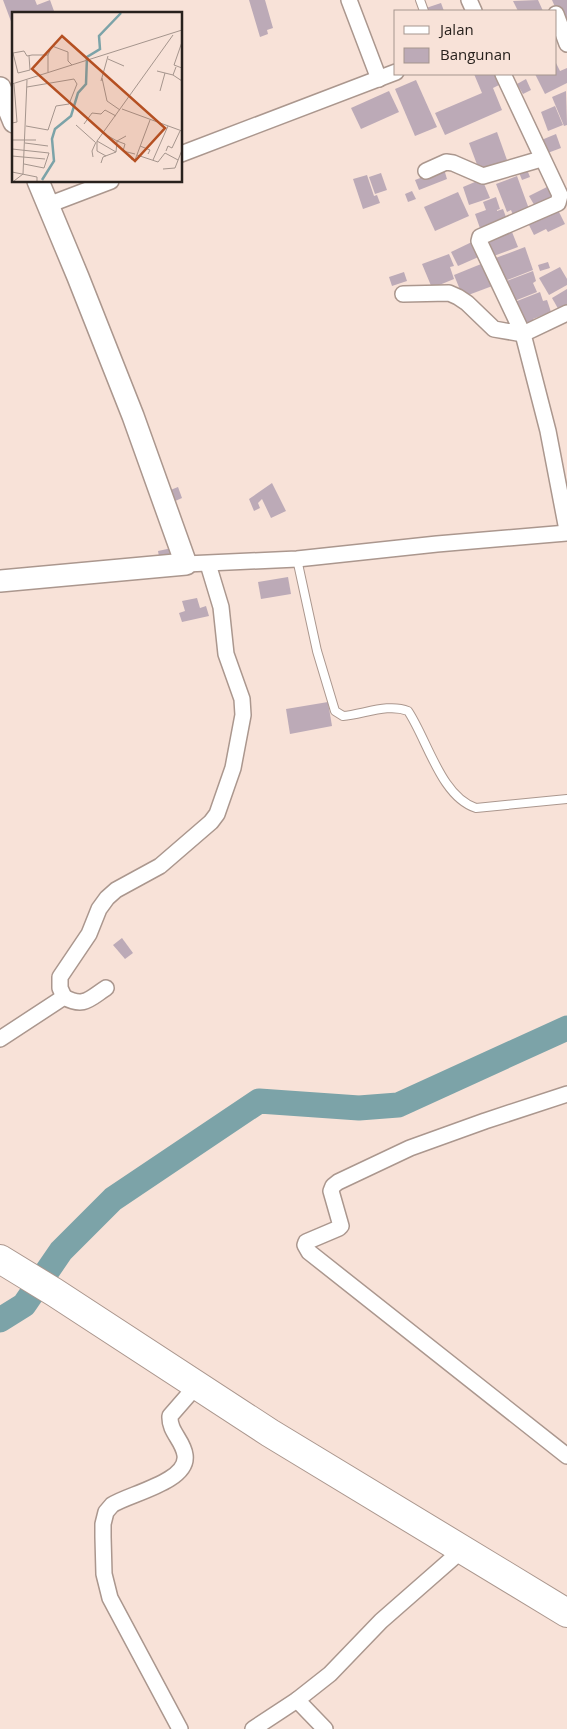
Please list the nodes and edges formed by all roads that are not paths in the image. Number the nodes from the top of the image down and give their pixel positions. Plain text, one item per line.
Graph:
1 (349, 0) edge
2 (557, 17) edge
3 (567, 44) edge
4 (394, 73) edge
5 (503, 75) edge
6 (379, 79) junction
7 (0, 88) edge
8 (12, 117) edge
9 (182, 154) edge
10 (542, 159) junction
11 (426, 171) dead end
12 (38, 182) edge
13 (107, 182) edge
14 (48, 205) junction
15 (403, 294) dead end
16 (567, 313) edge
17 (523, 334) junction
18 (567, 531) edge
19 (297, 559) junction
20 (186, 564) junction
21 (208, 564) junction
22 (0, 581) edge
23 (567, 798) edge
24 (106, 988) dead end
25 (64, 997) junction
26 (0, 1039) edge
27 (567, 1094) edge
28 (8, 1264) edge
29 (197, 1385) junction
30 (567, 1456) edge
31 (462, 1550) junction
32 (567, 1612) edge
33 (297, 1700) junction
34 (180, 1729) edge
35 (253, 1729) edge
36 (325, 1729) edge

1 - 6 street
2 - 3 street
4 - 6 street
5 - 10 street
6 - 9 street
7 - 8 street
10 - 11 street
10 - 17 street
12 - 14 street
13 - 14 street
14 - 20 street
15 - 17 street
16 - 17 street
17 - 18 street
18 - 19 street
19 - 21 street
19 - 23 lane
20 - 21 street
20 - 22 street
21 - 25 street
24 - 25 street
25 - 26 street
27 - 30 street
28 - 29 highway
29 - 31 highway
29 - 34 street
31 - 32 highway
31 - 33 street
33 - 35 street
33 - 36 street

